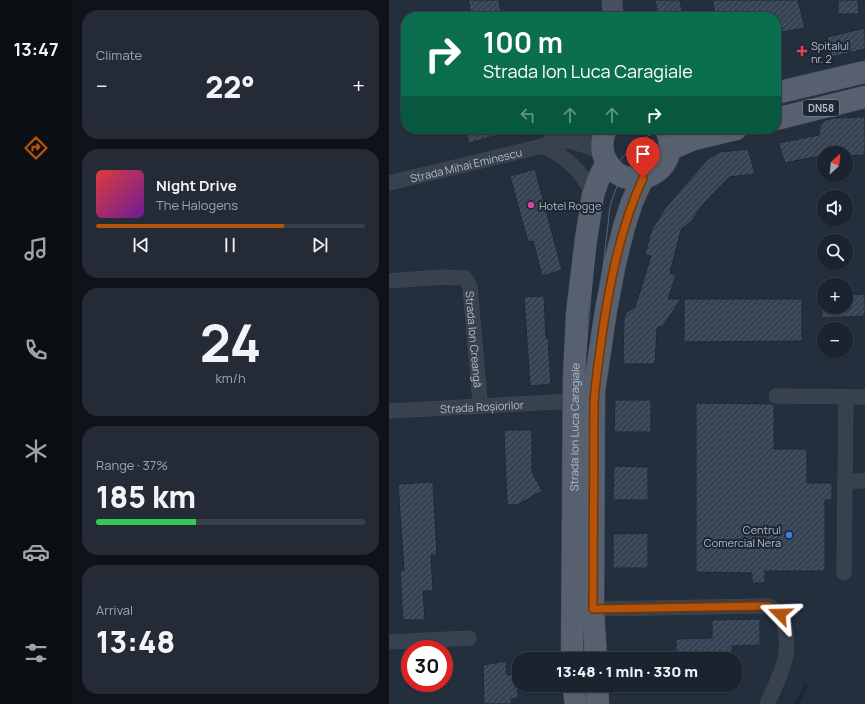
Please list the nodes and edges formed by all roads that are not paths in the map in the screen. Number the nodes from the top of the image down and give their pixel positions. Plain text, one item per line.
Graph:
1 (612, 0) edge
2 (613, 12) edge
3 (865, 72) edge
4 (781, 92) edge
5 (865, 97) edge
6 (781, 118) edge
7 (605, 134) edge
8 (717, 134) edge
9 (569, 135) edge
10 (668, 139) edge
11 (543, 146) junction
12 (605, 158) junction
13 (643, 178) junction
14 (389, 183) edge
15 (593, 195) junction
16 (389, 281) edge
17 (777, 396) dead end
18 (846, 397) junction
19 (865, 397) edge
20 (574, 401) junction
21 (480, 406) junction
22 (389, 411) edge
23 (846, 481) junction
24 (865, 481) edge
25 (844, 574) dead end
26 (593, 609) junction
27 (469, 638) dead end
28 (389, 642) edge
29 (572, 652) edge
30 (595, 652) edge
31 (574, 692) edge
32 (597, 692) edge
33 (575, 704) edge
34 (598, 704) edge
35 (767, 704) edge

1 - 2 main road
3 - 4 main road, DN58
5 - 6 main road, DN58
7 - 12 main road
8 - 10 main road
9 - 11 street, Strada Mihai Eminescu
9 - 12 street
10 - 13 main road
11 - 14 street, Strada Mihai Eminescu
11 - 15 street
12 - 13 main road
12 - 15 main road, Strada Ion Luca Caragiale
13 - 26 main road, Strada Ion Luca Caragiale
15 - 20 main road, Strada Ion Luca Caragiale
16 - 21 street, Strada Ion Creangă
17 - 18 street
18 - 19 street
18 - 23 street
20 - 21 street, Strada Roșiorilor
20 - 29 main road, Strada Ion Luca Caragiale
21 - 22 street, Strada Roșiorilor
23 - 24 street
23 - 25 street
26 - 30 main road, Strada Ion Luca Caragiale
26 - 35 street
27 - 28 street
31 - 33 main road
32 - 34 main road

